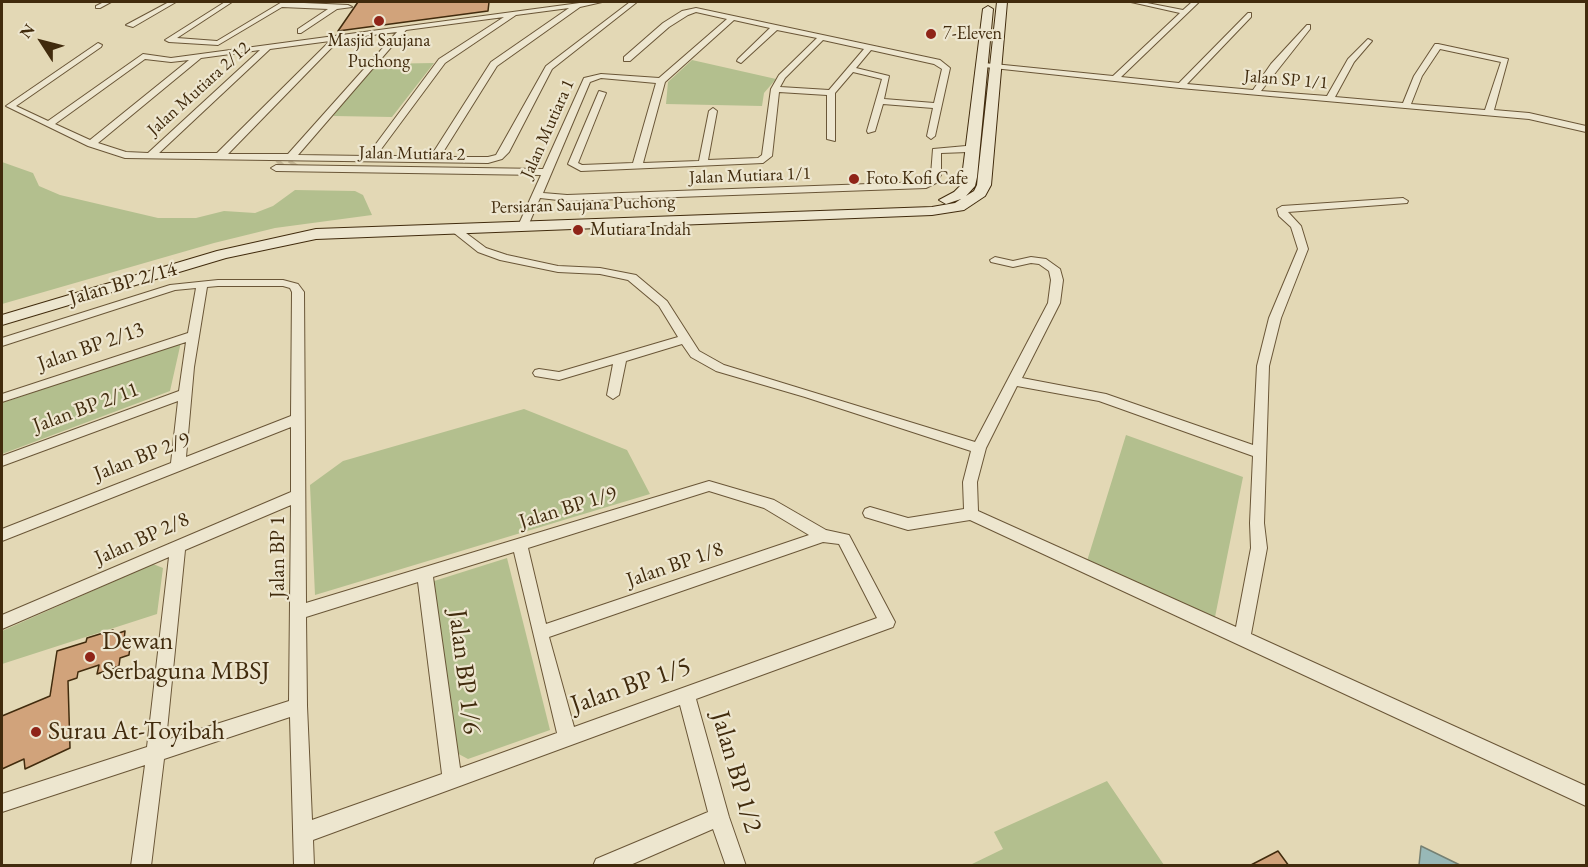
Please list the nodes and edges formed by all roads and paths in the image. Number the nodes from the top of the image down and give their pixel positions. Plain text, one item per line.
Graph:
1 (108, 2) edge
2 (172, 2) edge
3 (229, 2) edge
4 (599, 2) edge
5 (634, 2) edge
6 (989, 2) edge
7 (1002, 2) edge
8 (1134, 2) edge
9 (1195, 2) edge
10 (284, 3) edge
11 (579, 4) junction
12 (98, 7) dead end
13 (335, 7) junction
14 (348, 7) dead end
15 (517, 12) junction
16 (1183, 12) junction
17 (1248, 15) dead end
18 (734, 17) junction
19 (130, 25) dead end
20 (405, 27) junction
21 (776, 27) junction
22 (1307, 27) dead end
23 (302, 31) dead end
24 (338, 37) junction
25 (822, 37) junction
26 (1368, 41) dead end
27 (98, 45) dead end
28 (269, 46) junction
29 (869, 48) junction
30 (199, 56) junction
31 (627, 59) dead end
32 (741, 61) dead end
33 (988, 65) junction
34 (851, 69) junction
35 (1115, 78) junction
36 (661, 81) junction
37 (1180, 86) junction
38 (775, 89) junction
39 (602, 93) dead end
40 (831, 93) junction
41 (1255, 93) junction
42 (1329, 100) junction
43 (881, 101) junction
44 (937, 106) junction
45 (1405, 107) junction
46 (713, 111) dead end
47 (1489, 112) junction
48 (48, 125) junction
49 (1587, 129) edge
50 (871, 131) dead end
51 (931, 136) dead end
52 (832, 139) dead end
53 (91, 144) junction
54 (972, 153) junction
55 (150, 156) junction
56 (220, 156) junction
57 (370, 158) junction
58 (434, 159) junction
59 (289, 163) junction
60 (703, 164) junction
61 (637, 166) junction
62 (546, 172) junction
63 (537, 195) junction
64 (1403, 201) dead end
65 (525, 221) junction
66 (454, 229) junction
67 (995, 260) dead end
68 (202, 284) junction
69 (294, 286) joint
70 (2, 311) edge
71 (2, 320) edge
72 (194, 335) junction
73 (685, 339) junction
74 (2, 342) edge
75 (621, 358) junction
76 (539, 373) dead end
77 (1014, 381) junction
78 (185, 394) junction
79 (613, 395) dead end
80 (2, 398) edge
81 (298, 419) junction
82 (979, 448) junction
83 (1260, 453) junction
84 (2, 461) edge
85 (178, 465) junction
86 (299, 495) junction
87 (870, 513) dead end
88 (971, 514) junction
89 (2, 535) edge
90 (823, 536) junction
91 (844, 539) joint
92 (520, 545) junction
93 (178, 546) junction
94 (425, 573) junction
95 (300, 612) junction
96 (2, 622) edge
97 (540, 633) junction
98 (1242, 637) junction
99 (686, 694) junction
100 (298, 706) junction
101 (567, 736) junction
102 (156, 753) junction
103 (452, 778) junction
104 (1587, 796) edge
105 (2, 803) edge
106 (719, 817) junction
107 (304, 833) junction
108 (141, 866) edge
109 (304, 866) edge
110 (603, 866) edge
111 (736, 866) edge

1 - 12 street
2 - 19 street
3 - 10 street
4 - 11 street
5 - 58 street
6 - 33 street, Persiaran Saujana Puchong
7 - 33 street, Persiaran Saujana Puchong
8 - 16 street
9 - 16 street
10 - 13 street
11 - 15 street
11 - 58 street
13 - 14 street
13 - 23 street
15 - 20 street
15 - 57 street
16 - 35 street
17 - 37 street
18 - 21 street
18 - 31 street
18 - 36 street
20 - 24 street
20 - 59 street
21 - 25 street
21 - 32 street
22 - 41 street
24 - 28 street
24 - 56 street
25 - 29 street
25 - 38 street
26 - 42 street
27 - 48 street
28 - 30 street
28 - 55 street, Jalan Mutiara 2/12
29 - 34 street
29 - 44 street
30 - 48 street
30 - 53 street
33 - 35 street, Jalan SP 1/1
33 - 54 street, Persiaran Saujana Puchong
33 - 65 street, Persiaran Saujana Puchong
34 - 40 street
34 - 43 street
35 - 37 street, Jalan SP 1/1
36 - 61 street
36 - 62 street, Jalan Mutiara 1
37 - 41 street, Jalan SP 1/1
38 - 40 street
38 - 60 street
39 - 61 street
40 - 52 street
41 - 42 street, Jalan SP 1/1
42 - 45 street, Jalan SP 1/1
43 - 44 street
43 - 50 street
44 - 51 street
45 - 47 street, Jalan SP 1/1
45 - 47 street
46 - 60 street
47 - 49 street, Jalan SP 1/1
48 - 53 street
53 - 55 street
54 - 63 street, Jalan Mutiara 1/1
54 - 65 street, Persiaran Saujana Puchong
55 - 56 street
56 - 59 street
57 - 58 street
57 - 59 street
59 - 62 street, Jalan Mutiara 2
60 - 61 street
62 - 63 street, Jalan Mutiara 1
63 - 65 street, Jalan Mutiara 1
64 - 83 street
65 - 66 street, Persiaran Saujana Puchong
65 - 70 street, Persiaran Saujana Puchong
66 - 71 street, Persiaran Saujana Puchong
66 - 73 street
67 - 77 street
68 - 69 street, Jalan BP 2/14
68 - 72 street
68 - 74 street, Jalan BP 2/14
69 - 81 street, Jalan BP 1
72 - 78 street
72 - 80 street, Jalan BP 2/13
73 - 75 street
73 - 82 street
75 - 76 street
75 - 79 street
77 - 82 street
77 - 83 street
78 - 84 street, Jalan BP 2/11
78 - 85 street
81 - 85 street, Jalan BP 2/9
81 - 86 street, Jalan BP 1
82 - 88 street
83 - 98 street
85 - 89 street, Jalan BP 2/9
86 - 93 street, Jalan BP 2/8
86 - 95 street, Jalan BP 1
87 - 88 street
88 - 98 street
90 - 91 street, Jalan BP 1/9
90 - 92 street, Jalan BP 1/9
90 - 97 street, Jalan BP 1/8
91 - 99 street, Jalan BP 1/5
92 - 94 street, Jalan BP 1/9
92 - 97 street
93 - 96 street, Jalan BP 2/8
93 - 102 street
94 - 95 street, Jalan BP 1/9
94 - 103 street, Jalan BP 1/6
95 - 100 street, Jalan BP 1
97 - 101 street
98 - 104 street
99 - 101 street, Jalan BP 1/5
99 - 106 street, Jalan BP 1/2
100 - 102 street
100 - 107 street, Jalan BP 1
101 - 103 street, Jalan BP 1/5
102 - 105 street
102 - 108 street
103 - 107 street, Jalan BP 1/5
106 - 110 street
106 - 111 street, Jalan BP 1/2
107 - 109 street, Jalan BP 1

